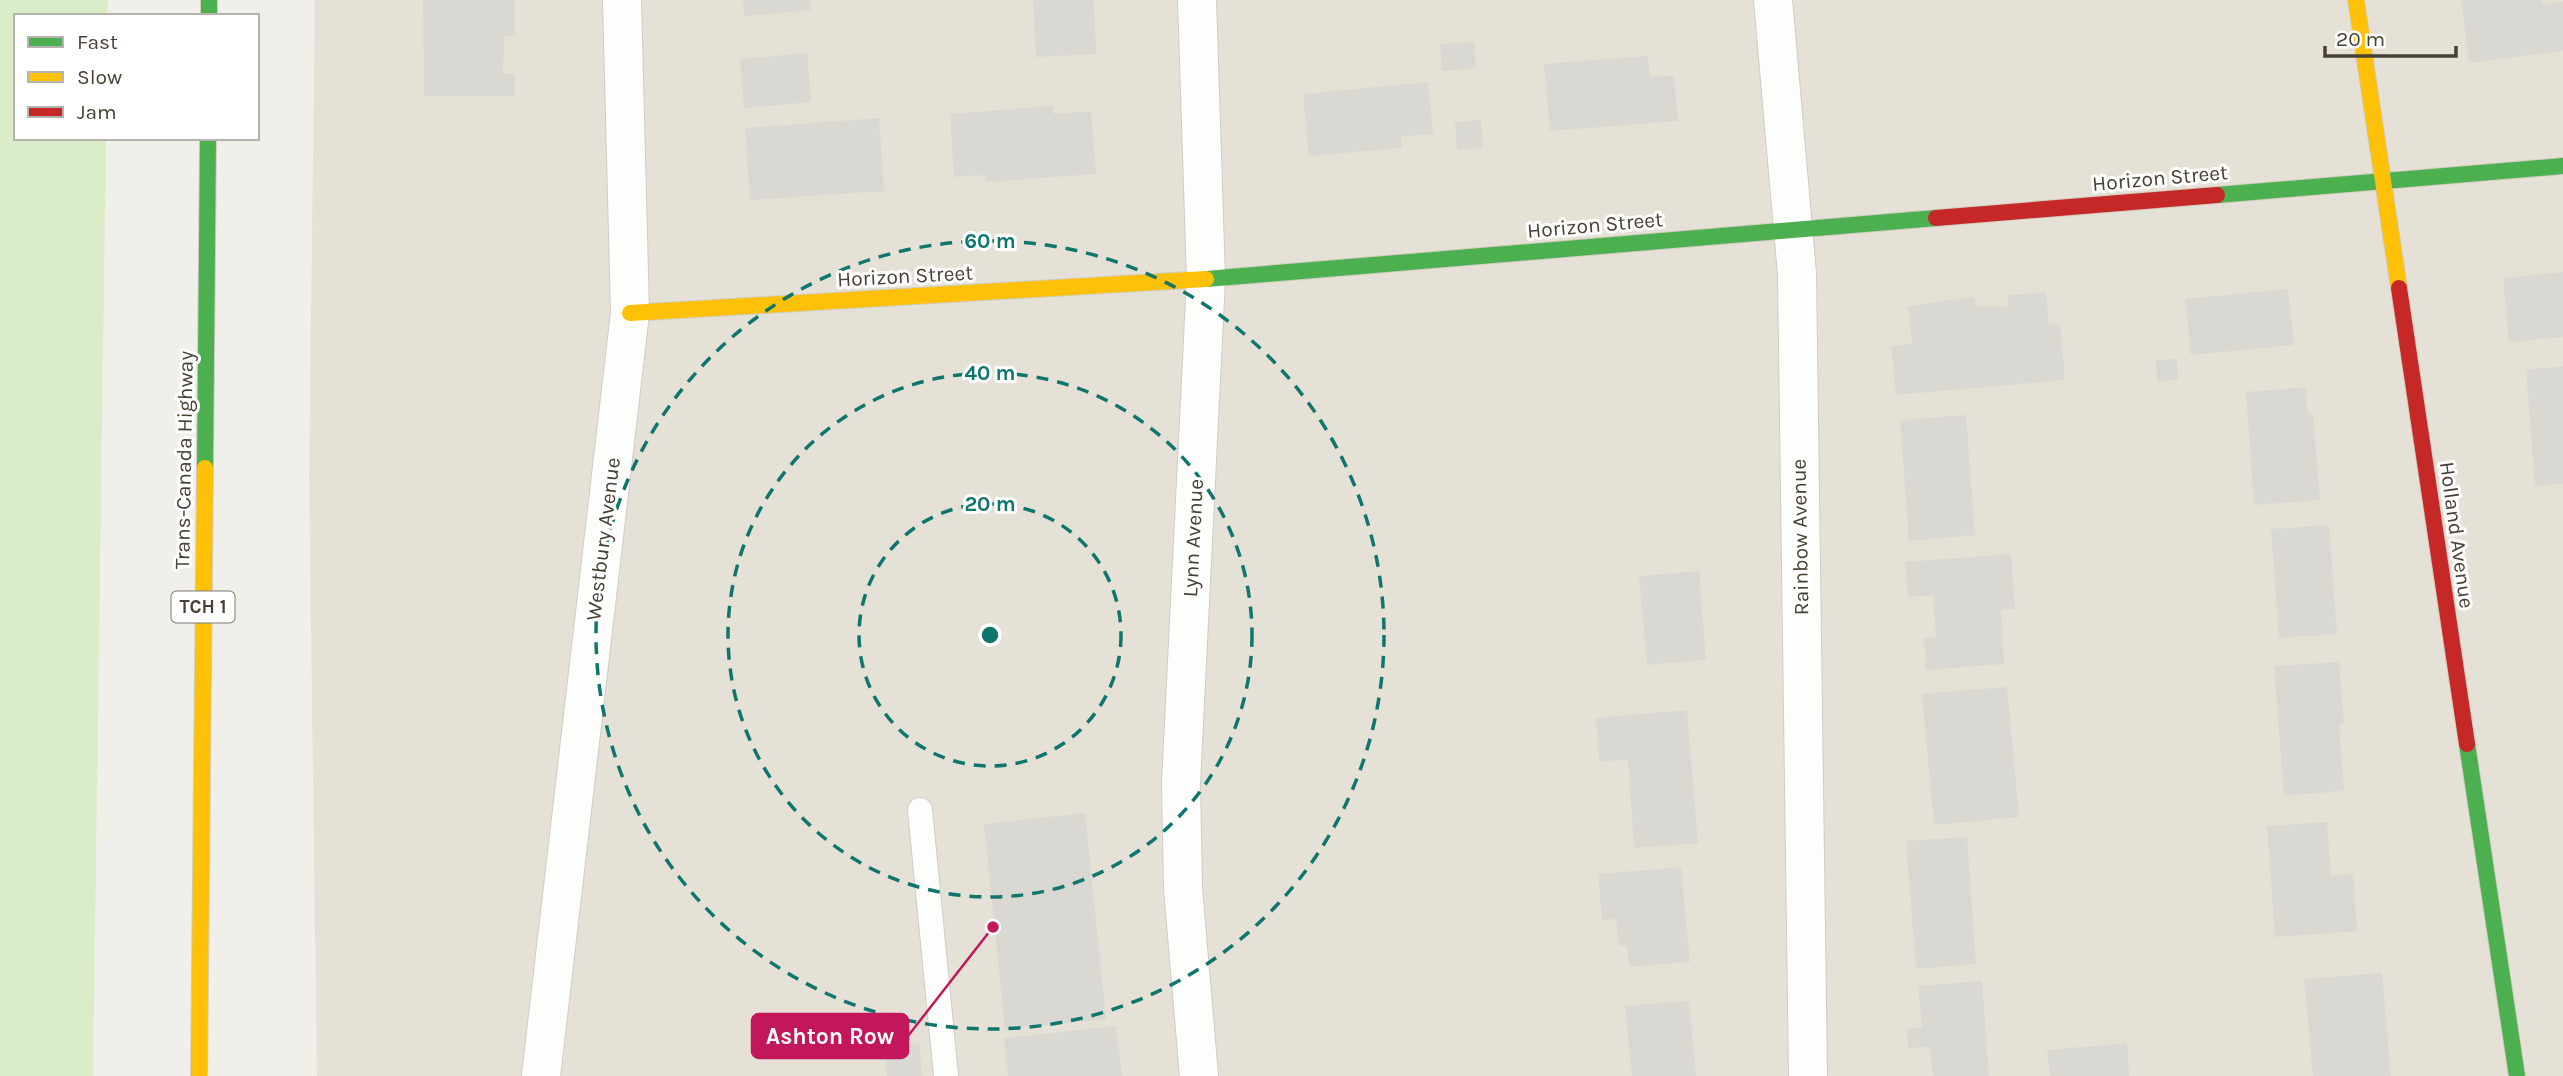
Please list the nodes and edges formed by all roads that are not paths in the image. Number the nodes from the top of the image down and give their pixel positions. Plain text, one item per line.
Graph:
1 (622, 0) edge
2 (1197, 0) edge
3 (1773, 0) edge
4 (2357, 0) edge
5 (208, 140) edge
6 (2563, 166) edge
7 (2385, 181) junction
8 (1793, 229) junction
9 (1206, 279) junction
10 (630, 313) junction
11 (920, 810) dead end
12 (199, 1076) edge
13 (541, 1076) edge
14 (946, 1076) edge
15 (1199, 1076) edge
16 (1808, 1076) edge
17 (2517, 1076) edge

1 - 10 street, Westbury Avenue
2 - 9 street, Lynn Avenue
3 - 8 street, Rainbow Avenue
4 - 7 main road, Holland Avenue
5 - 12 main road, Trans-Canada Highway / TCH 1
6 - 7 main road, Horizon Street
7 - 8 main road, Horizon Street
7 - 17 main road, Holland Avenue
8 - 9 main road, Horizon Street
8 - 16 street, Rainbow Avenue
9 - 10 main road, Horizon Street
9 - 15 street, Lynn Avenue
10 - 13 street, Westbury Avenue
11 - 14 lane

